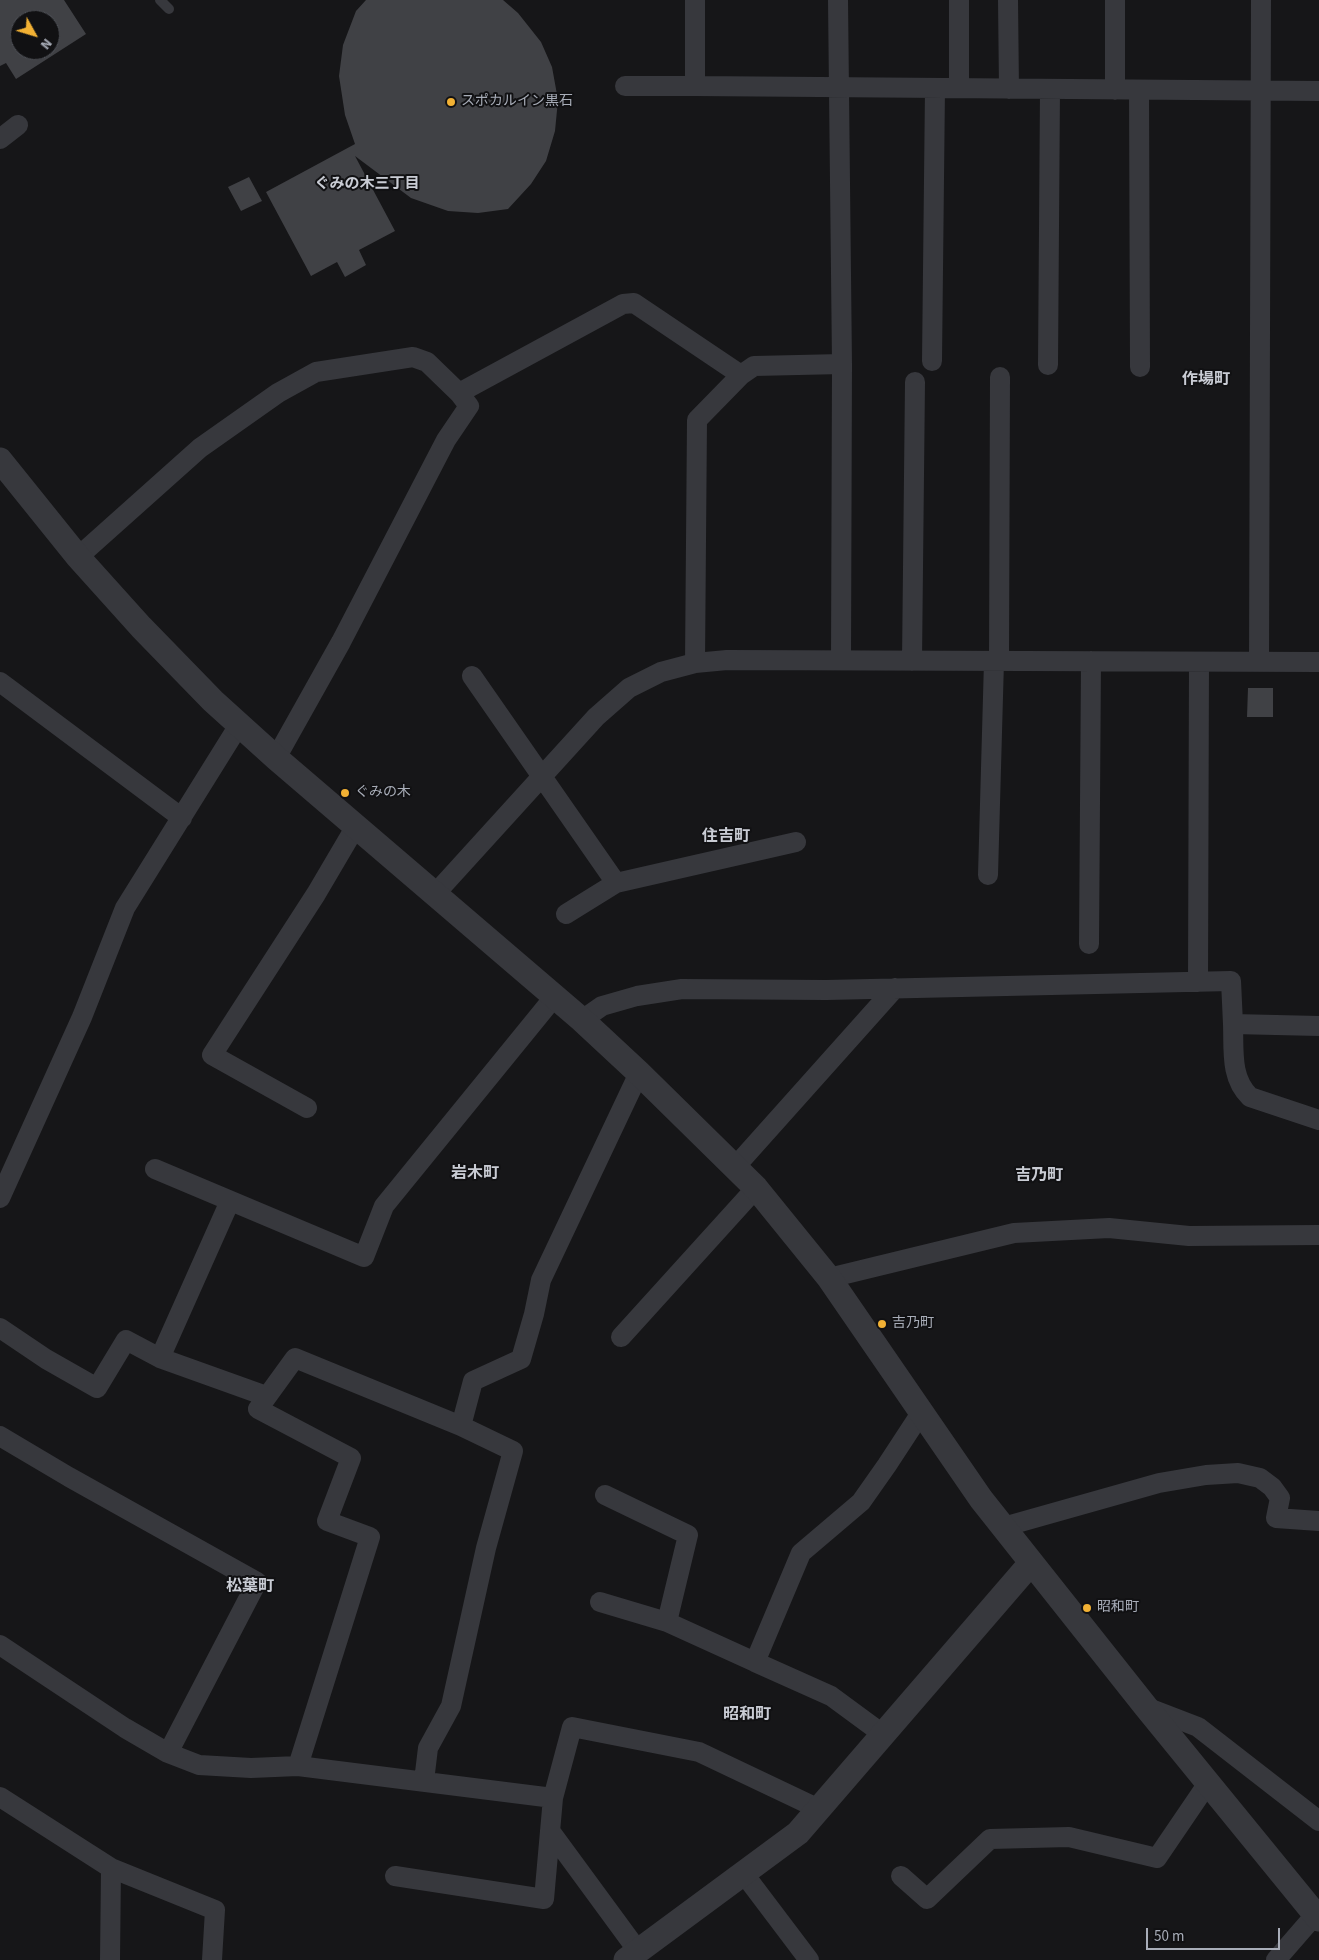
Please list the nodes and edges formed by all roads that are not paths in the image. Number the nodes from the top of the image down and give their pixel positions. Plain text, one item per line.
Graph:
1 (160, 0) edge
2 (696, 0) edge
3 (838, 0) edge
4 (959, 0) edge
5 (1008, 0) edge
6 (1115, 0) edge
7 (1261, 0) edge
8 (169, 9) dead end
9 (625, 86) dead end
10 (695, 86) junction
11 (838, 87) junction
12 (934, 88) junction
13 (959, 88) junction
14 (1009, 89) junction
15 (1050, 89) junction
16 (1115, 90) junction
17 (1139, 90) junction
18 (1261, 91) junction
19 (1319, 91) edge
20 (18, 125) dead end
21 (0, 139) edge
22 (932, 361) dead end
23 (842, 364) junction
24 (1048, 365) dead end
25 (1140, 366) dead end
26 (741, 376) junction
27 (1000, 377) dead end
28 (915, 382) dead end
29 (459, 393) junction
30 (0, 460) edge
31 (78, 557) junction
32 (841, 660) junction
33 (912, 661) junction
34 (996, 661) junction
35 (1091, 661) junction
36 (1200, 662) junction
37 (1259, 662) junction
38 (1319, 662) edge
39 (695, 663) junction
40 (472, 676) dead end
41 (0, 682) edge
42 (239, 725) junction
43 (276, 758) junction
44 (542, 776) junction
45 (182, 818) junction
46 (356, 826) junction
47 (796, 842) dead end
48 (988, 875) dead end
49 (616, 882) junction
50 (435, 894) junction
51 (566, 914) dead end
52 (1089, 944) dead end
53 (1198, 982) junction
54 (895, 988) junction
55 (554, 996) junction
56 (582, 1020) junction
57 (1233, 1024) junction
58 (1319, 1026) edge
59 (639, 1073) junction
60 (307, 1108) dead end
61 (1319, 1120) edge
62 (735, 1167) junction
63 (155, 1169) dead end
64 (756, 1188) junction
65 (2, 1189) edge
66 (230, 1200) junction
67 (1319, 1235) edge
68 (829, 1278) junction
69 (0, 1328) edge
70 (621, 1337) dead end
71 (160, 1358) junction
72 (266, 1396) junction
73 (921, 1413) junction
74 (461, 1426) junction
75 (0, 1436) edge
76 (604, 1495) dead end
77 (1319, 1521) edge
78 (1003, 1527) junction
79 (1031, 1563) junction
80 (600, 1602) dead end
81 (667, 1622) junction
82 (0, 1645) edge
83 (755, 1662) junction
84 (1146, 1707) junction
85 (884, 1735) junction
86 (168, 1753) junction
87 (298, 1766) junction
88 (424, 1782) junction
89 (1208, 1783) junction
90 (0, 1798) edge
91 (553, 1798) junction
92 (819, 1809) junction
93 (1319, 1821) edge
94 (550, 1831) junction
95 (111, 1868) junction
96 (744, 1874) junction
97 (395, 1876) dead end
98 (901, 1876) dead end
99 (1317, 1917) edge
100 (632, 1956) edge
101 (110, 1960) edge
102 (212, 1960) edge
103 (808, 1960) edge
104 (1276, 1960) edge

1 - 8 lane
2 - 10 street
3 - 11 street
4 - 13 street
5 - 14 street
6 - 16 street
7 - 18 street
9 - 10 street
10 - 11 street
11 - 12 street
11 - 23 street
12 - 13 street
12 - 22 street
13 - 14 street
14 - 15 street
15 - 16 street
15 - 24 street
16 - 17 street
17 - 18 street
17 - 25 street
18 - 19 street
18 - 37 street
20 - 21 street
23 - 26 street
23 - 32 street
26 - 29 street
26 - 39 street
27 - 34 street
28 - 33 street
29 - 31 street
29 - 43 street
30 - 31 street
31 - 42 street
32 - 33 street
32 - 39 street
33 - 34 street
34 - 35 street
34 - 48 street
35 - 36 street
35 - 52 street
36 - 37 street
36 - 53 street
37 - 38 street
39 - 44 street
40 - 44 street
41 - 45 street
42 - 43 street
42 - 45 street
43 - 46 street
44 - 49 street
44 - 50 street
45 - 65 street
46 - 50 street
46 - 60 street
47 - 49 street
49 - 51 street
50 - 55 street
53 - 54 street
53 - 57 street
54 - 56 street
54 - 62 street
55 - 56 street
55 - 66 street
56 - 59 street
57 - 58 street
57 - 61 street
59 - 62 street
59 - 74 street
62 - 64 street
63 - 66 street
64 - 68 street
64 - 70 street
66 - 71 street
67 - 68 street
68 - 73 street
69 - 71 street
71 - 72 street
72 - 74 street
72 - 87 street
73 - 78 street
73 - 83 street
74 - 88 street
75 - 86 street
76 - 81 street
77 - 78 street
78 - 79 street
79 - 84 street
79 - 85 street
80 - 81 street
81 - 83 street
82 - 86 street
83 - 85 street
84 - 89 street
84 - 93 street
85 - 92 street
86 - 87 street
87 - 88 street
88 - 91 street
89 - 98 street
89 - 99 street
90 - 95 street
91 - 92 street
91 - 94 street
92 - 96 street
94 - 97 street
94 - 100 street
95 - 101 street
95 - 102 street
96 - 100 street
96 - 103 street
99 - 104 street

